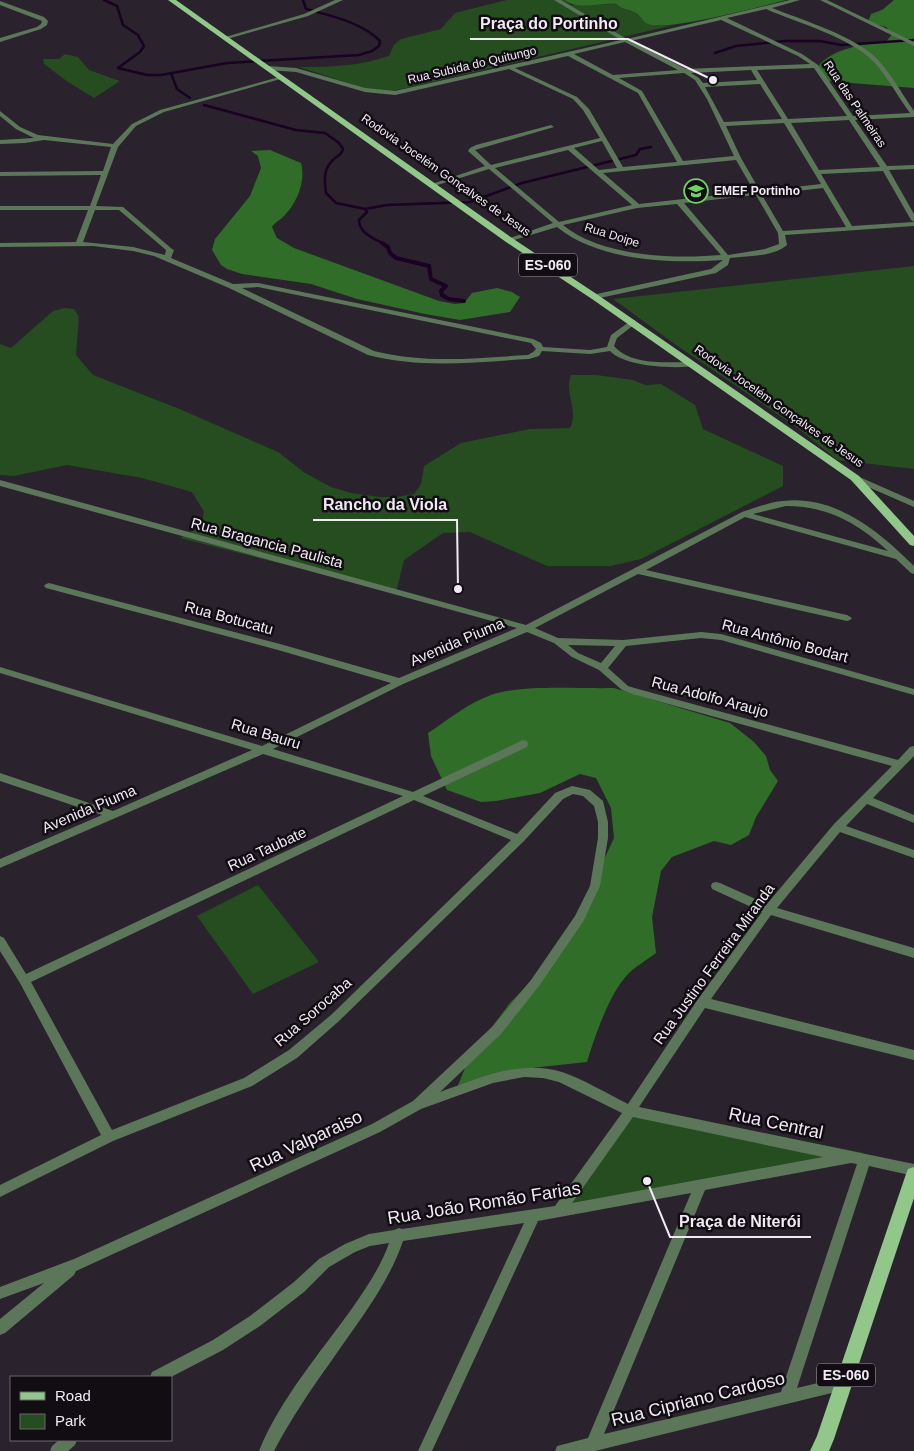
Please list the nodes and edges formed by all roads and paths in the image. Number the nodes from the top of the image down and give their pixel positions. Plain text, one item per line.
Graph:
1 (171, 0) edge
2 (340, 0) edge
3 (557, 0) edge
4 (797, 0) edge
5 (824, 0) edge
6 (0, 3) edge
7 (9, 7) junction
8 (0, 8) edge
9 (768, 8) junction
10 (722, 18) junction
11 (0, 34) edge
12 (8, 37) junction
13 (225, 38) junction
14 (0, 40) edge
15 (627, 41) junction
16 (914, 44) edge
17 (569, 54) junction
18 (816, 66) junction
19 (510, 67) junction
20 (268, 68) junction
21 (753, 69) junction
22 (685, 71) junction
23 (613, 77) junction
24 (281, 78) junction
25 (761, 82) junction
26 (700, 85) junction
27 (0, 113) edge
28 (914, 115) edge
29 (851, 119) junction
30 (788, 122) junction
31 (723, 124) junction
32 (551, 127) dead end
33 (43, 138) junction
34 (604, 139) junction
35 (0, 142) edge
36 (116, 146) junction
37 (570, 148) junction
38 (738, 158) junction
39 (681, 163) junction
40 (489, 167) junction
41 (914, 167) edge
42 (621, 169) junction
43 (885, 169) junction
44 (597, 172) junction
45 (816, 172) junction
46 (105, 173) junction
47 (0, 174) edge
48 (432, 185) junction
49 (824, 186) junction
50 (759, 194) junction
51 (680, 202) junction
52 (637, 206) junction
53 (93, 207) junction
54 (0, 208) edge
55 (914, 222) edge
56 (558, 224) junction
57 (850, 228) junction
58 (781, 233) junction
59 (510, 240) junction
60 (79, 244) junction
61 (0, 245) edge
62 (166, 258) junction
63 (727, 258) junction
64 (232, 286) junction
65 (595, 297) junction
66 (632, 322) junction
67 (540, 349) junction
68 (611, 350) junction
69 (692, 364) junction
70 (855, 478) junction
71 (0, 483) edge
72 (914, 504) edge
73 (745, 514) junction
74 (914, 543) edge
75 (900, 557) junction
76 (639, 571) junction
77 (914, 571) edge
78 (49, 586) dead end
79 (847, 618) dead end
80 (527, 628) junction
81 (557, 641) junction
82 (623, 643) junction
83 (602, 668) junction
84 (0, 670) edge
85 (400, 682) junction
86 (914, 692) edge
87 (522, 744) dead end
88 (265, 749) junction
89 (914, 750) edge
90 (899, 764) junction
91 (0, 777) edge
92 (414, 796) junction
93 (865, 800) junction
94 (114, 815) junction
95 (914, 819) edge
96 (838, 827) junction
97 (519, 839) junction
98 (914, 854) edge
99 (0, 864) edge
100 (716, 886) dead end
101 (769, 910) junction
102 (0, 941) edge
103 (914, 954) edge
104 (24, 980) junction
105 (702, 1002) junction
106 (914, 1055) edge
107 (417, 1105) junction
108 (630, 1111) junction
109 (110, 1137) junction
110 (859, 1159) junction
111 (914, 1172) edge
112 (701, 1185) junction
113 (0, 1191) edge
114 (559, 1211) junction
115 (534, 1216) junction
116 (399, 1234) junction
117 (78, 1264) junction
118 (0, 1293) edge
119 (0, 1328) edge
120 (160, 1376) edge
121 (843, 1384) junction
122 (787, 1396) junction
123 (69, 1441) edge
124 (592, 1445) junction
125 (823, 1447) edge
126 (57, 1451) edge
127 (266, 1451) edge
128 (425, 1451) edge
129 (562, 1451) edge

1 - 13 main road, Rodovia Jocelém Gonçalves de Jesus / ES-060
2 - 13 street
3 - 15 street
4 - 9 street, Rua Subida do Quitungo
5 - 16 street
6 - 7 street
7 - 8 street
7 - 12 street
9 - 10 street, Rua Subida do Quitungo
9 - 28 street
10 - 15 street, Rua Subida do Quitungo
10 - 18 street, Rua das Palmeiras
11 - 12 street
12 - 14 street
13 - 20 main road, Rodovia Jocelém Gonçalves de Jesus / ES-060
15 - 17 street, Rua Subida do Quitungo
15 - 22 street
17 - 19 street, Rua Subida do Quitungo
17 - 23 street
18 - 21 street
18 - 29 street, Rua das Palmeiras
19 - 20 street, Rua Subida do Quitungo
19 - 34 street
20 - 24 main road, Rodovia Jocelém Gonçalves de Jesus / ES-060
21 - 22 street
21 - 25 street
22 - 23 street
22 - 26 street
23 - 39 street
24 - 36 street
24 - 48 main road, Rodovia Jocelém Gonçalves de Jesus / ES-060
25 - 26 street
25 - 30 street
26 - 31 street
27 - 33 street
28 - 29 street
29 - 30 street
29 - 43 street, Rua das Palmeiras
30 - 31 street
30 - 45 street
31 - 38 street
32 - 40 street, Rua Doipe
33 - 35 street
33 - 36 street
34 - 37 street
34 - 42 street
36 - 46 street
37 - 40 street
37 - 44 street
38 - 39 street
38 - 50 street
39 - 42 street
40 - 48 street
40 - 56 street, Rua Doipe
41 - 43 street
42 - 44 street
43 - 45 street
43 - 55 street, Rua das Palmeiras
44 - 52 street
45 - 49 street
46 - 47 street
46 - 53 street
48 - 59 main road, Rodovia Jocelém Gonçalves de Jesus / ES-060
49 - 50 street
49 - 57 street
50 - 51 street
50 - 58 street
51 - 52 street
51 - 63 street
52 - 56 street
53 - 54 street
53 - 60 street
53 - 62 street
55 - 57 street
56 - 59 street
56 - 63 street, Rua Doipe
57 - 58 street
58 - 63 street, Rua Doipe
59 - 65 main road, Rodovia Jocelém Gonçalves de Jesus / ES-060
60 - 61 street
60 - 62 street
62 - 64 street
63 - 65 street
64 - 67 street
64 - 67 street
65 - 66 main road, Rodovia Jocelém Gonçalves de Jesus / ES-060
66 - 68 street
66 - 69 main road, Rodovia Jocelém Gonçalves de Jesus / ES-060
67 - 68 street
68 - 69 street
69 - 70 main road, Rodovia Jocelém Gonçalves de Jesus / ES-060
70 - 72 street
70 - 74 main road, Rodovia Jocelém Gonçalves de Jesus / ES-060
71 - 80 street, Rua Bragancia Paulista
73 - 75 street
73 - 75 street, Avenida Piuma
73 - 76 street, Avenida Piuma
75 - 77 street, Avenida Piuma
76 - 79 street
76 - 80 street, Avenida Piuma
78 - 85 street, Rua Botucatu
80 - 81 street, Rua Adolfo Araujo
80 - 85 street, Avenida Piuma
81 - 82 street, Rua Antônio Bodart
81 - 83 street, Rua Adolfo Araujo
82 - 83 street
82 - 86 street, Rua Antônio Bodart
83 - 90 street, Rua Adolfo Araujo
84 - 88 street, Rua Bauru
85 - 88 street, Avenida Piuma
87 - 92 street, Rua Taubate
88 - 92 street, Rua Bauru
88 - 94 street, Avenida Piuma
89 - 90 street, Rua Justino Ferreira Miranda
90 - 93 street, Rua Justino Ferreira Miranda
91 - 94 street
92 - 97 street, Rua Bauru
92 - 104 street, Rua Taubate
93 - 95 street
93 - 96 street, Rua Justino Ferreira Miranda
94 - 99 street, Avenida Piuma
96 - 98 street
96 - 101 street, Rua Justino Ferreira Miranda
97 - 107 street, Rua Sorocaba
97 - 109 street, Rua Sorocaba
100 - 101 street
101 - 103 street
101 - 105 street, Rua Justino Ferreira Miranda
102 - 104 street
104 - 109 street
105 - 106 street
105 - 108 street, Rua Justino Ferreira Miranda
107 - 108 street, Rua Valparaiso
107 - 117 street, Rua Valparaiso
108 - 110 street, Rua Central
108 - 114 street, Rua Justino Ferreira Miranda
109 - 113 street, Rua Sorocaba
110 - 111 street, Rua Central
110 - 112 street, Rua João Romão Farias
110 - 122 street
111 - 121 main road, ES-060
112 - 114 street, Rua João Romão Farias
112 - 124 street
114 - 115 street, Rua João Romão Farias
115 - 116 street, Rua João Romão Farias
115 - 128 street
116 - 120 street, Rua João Romão Farias
116 - 127 street
117 - 118 street, Rua Valparaiso
117 - 119 street
121 - 122 street, Rua Cipriano Cardoso
121 - 125 main road, ES-060
122 - 124 street, Rua Cipriano Cardoso
123 - 126 street
124 - 129 street, Rua Cipriano Cardoso

